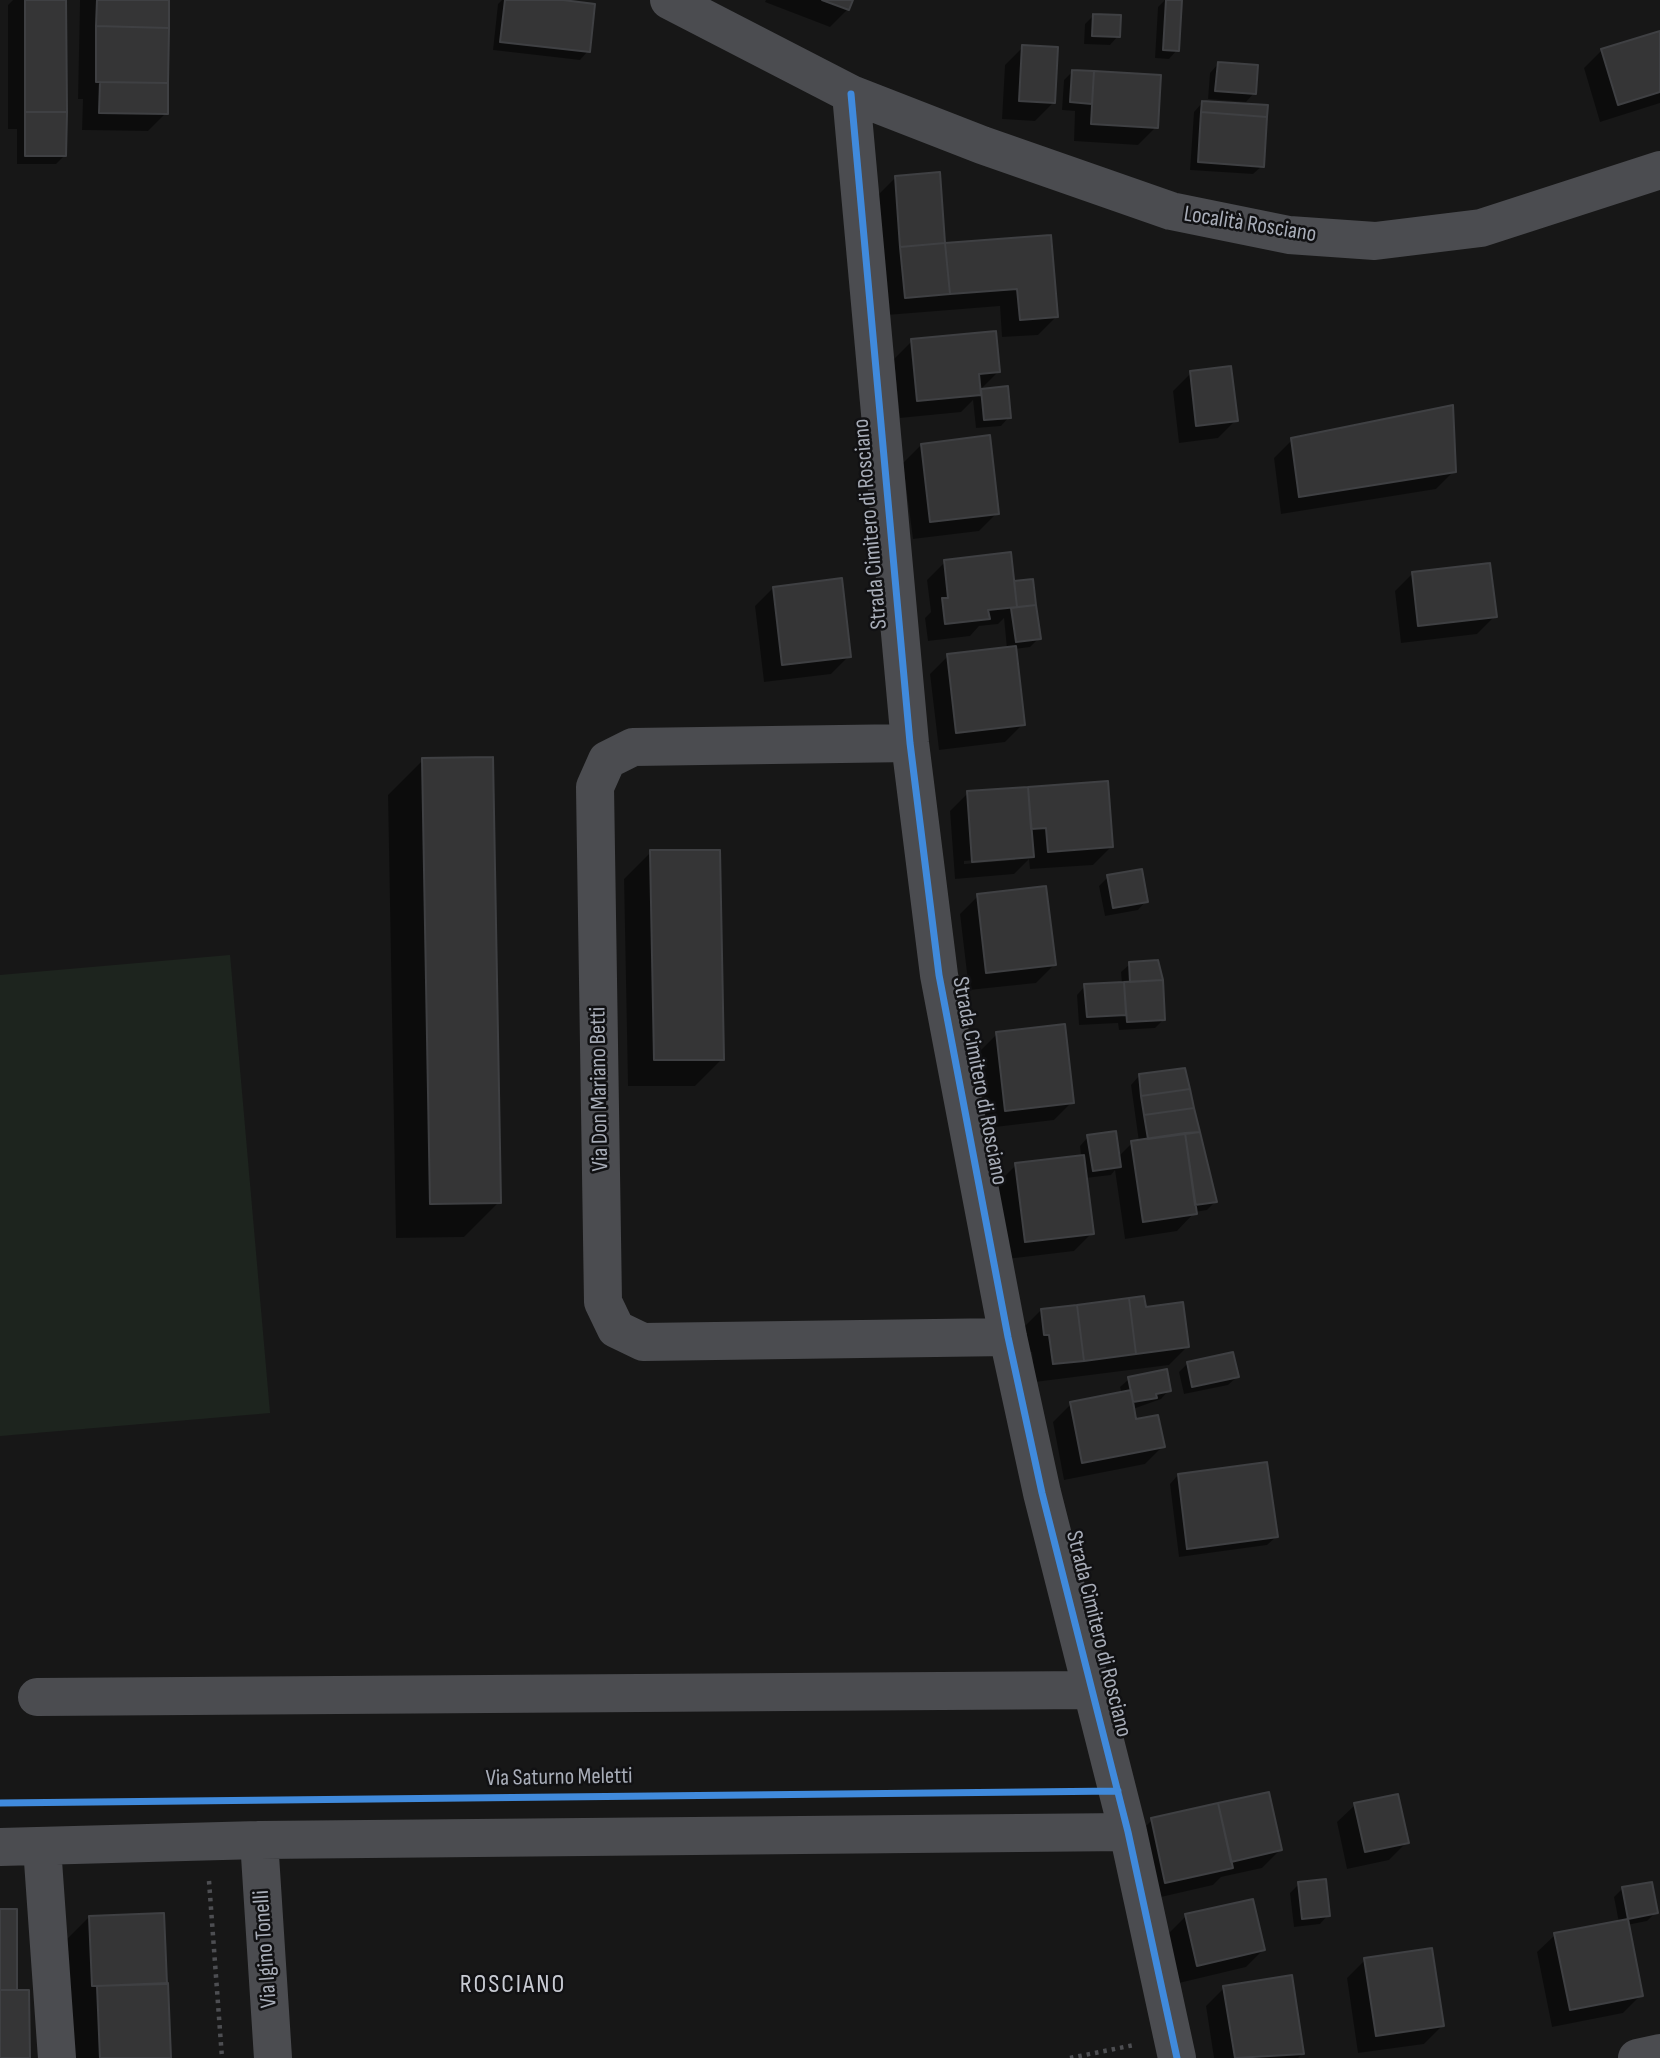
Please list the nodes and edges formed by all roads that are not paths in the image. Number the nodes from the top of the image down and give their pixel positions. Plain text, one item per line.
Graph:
1 (669, 0) edge
2 (852, 94) junction
3 (1660, 170) edge
4 (910, 743) junction
5 (1008, 1337) junction
6 (1092, 1690) junction
7 (37, 1697) dead end
8 (1128, 1832) junction
9 (259, 1840) junction
10 (0, 1847) edge
11 (42, 1847) junction
12 (1174, 2048) edge
13 (1660, 2053) edge
14 (57, 2058) edge
15 (273, 2058) edge
16 (1637, 2058) edge

1 - 2 street
2 - 3 street, Località Rosciano
2 - 4 street, Strada Cimitero di Rosciano
4 - 5 street, Strada Cimitero di Rosciano
4 - 5 street, Via Don Mariano Betti
5 - 6 street, Strada Cimitero di Rosciano
6 - 7 street
6 - 8 street, Strada Cimitero di Rosciano
8 - 9 street
8 - 12 street, Strada Cimitero di Rosciano
9 - 11 street
9 - 15 street, Via Igino Tonelli
10 - 11 street
11 - 14 street
13 - 16 street

